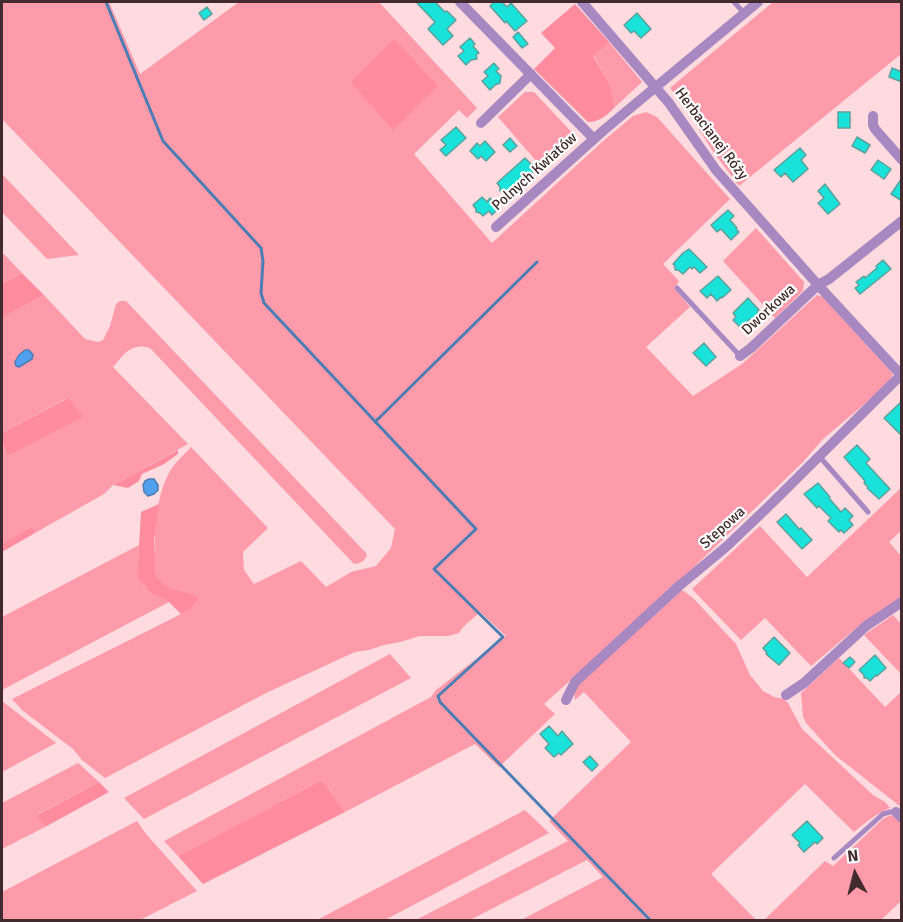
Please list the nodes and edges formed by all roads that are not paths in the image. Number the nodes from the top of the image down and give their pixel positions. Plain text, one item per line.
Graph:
1 (460, 2) edge
2 (582, 2) edge
3 (734, 2) edge
4 (758, 2) edge
5 (744, 14) junction
6 (531, 74) junction
7 (656, 87) junction
8 (873, 116) dead end
9 (481, 123) dead end
10 (594, 139) junction
11 (902, 160) edge
12 (902, 221) edge
13 (496, 227) dead end
14 (818, 285) junction
15 (677, 288) dead end
16 (740, 356) joint
17 (901, 375) edge
18 (819, 456) junction
19 (868, 512) dead end
20 (902, 602) edge
21 (786, 695) dead end
22 (566, 700) dead end
23 (899, 815) edge
24 (834, 858) dead end

1 - 6 street
2 - 7 street
3 - 5 lane
4 - 5 street
5 - 7 street
6 - 9 street
6 - 10 street
7 - 10 street, Herbacianej Róży
7 - 14 street, Herbacianej Róży
8 - 11 street
10 - 13 street, Polnych Kwiatów
12 - 14 street, Dworkowa
14 - 16 street, Dworkowa
14 - 17 street, Herbacianej Róży
15 - 16 lane
17 - 18 street, Stepowa
18 - 19 lane
18 - 22 street, Stepowa
20 - 21 street
23 - 24 lane

